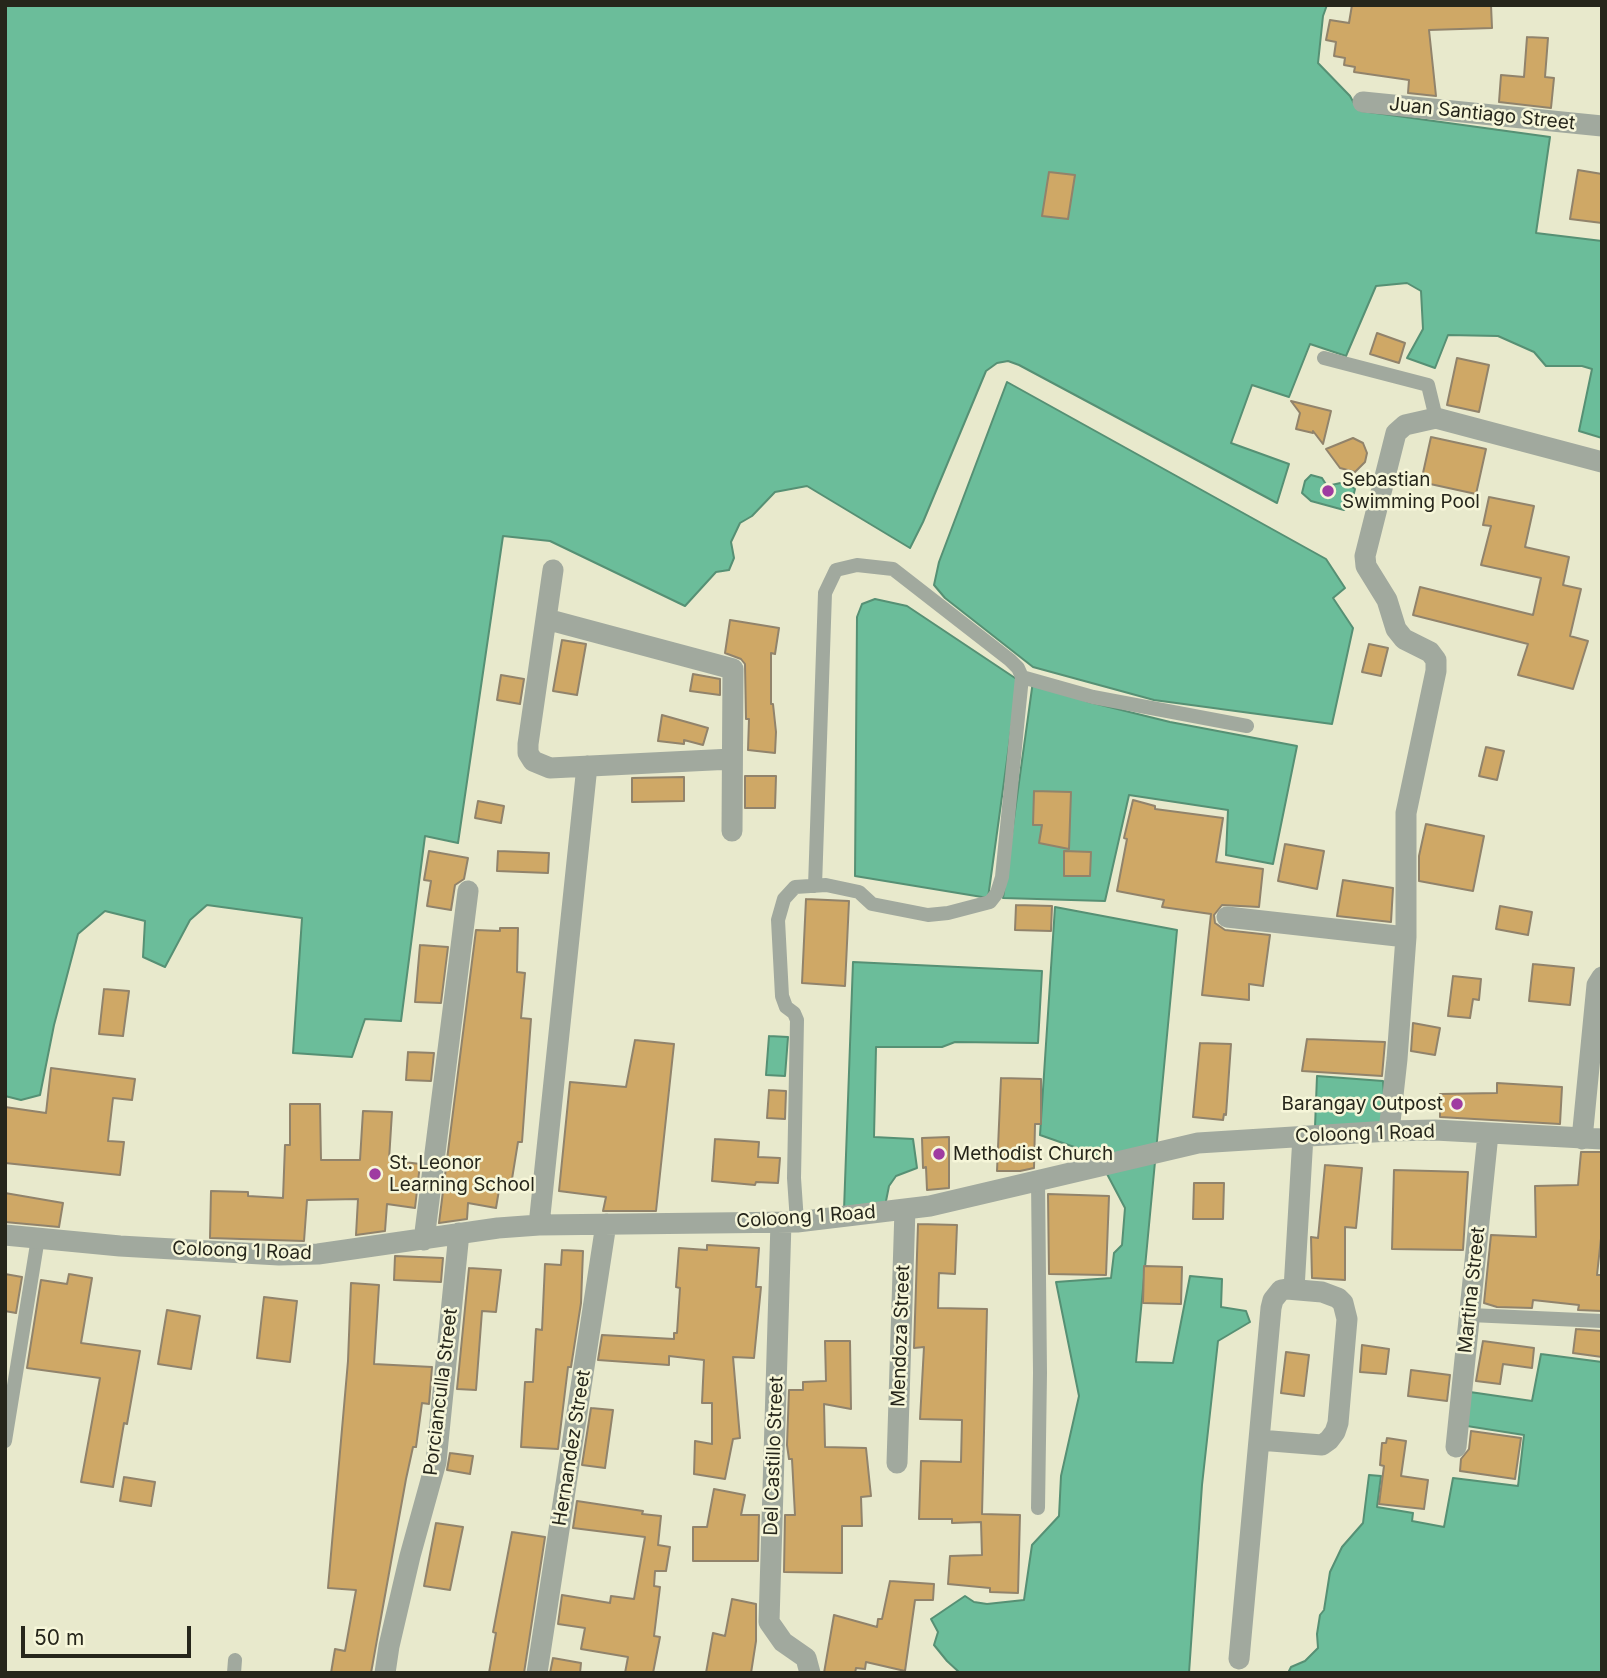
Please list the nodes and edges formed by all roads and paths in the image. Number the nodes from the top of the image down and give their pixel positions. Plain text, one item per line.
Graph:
1 (1363, 102) dead end
2 (1602, 126) edge
3 (1324, 358) dead end
4 (1443, 419) junction
5 (1602, 463) edge
6 (553, 570) dead end
7 (547, 619) junction
8 (1022, 677) junction
9 (1247, 726) dead end
10 (732, 759) junction
11 (587, 766) junction
12 (732, 831) dead end
13 (815, 886) junction
14 (468, 891) dead end
15 (1227, 917) dead end
16 (1406, 937) junction
17 (1602, 977) edge
18 (1389, 1131) junction
19 (1488, 1133) junction
20 (1303, 1136) junction
21 (1592, 1139) edge
22 (1038, 1180) junction
23 (905, 1209) junction
24 (789, 1222) junction
25 (606, 1224) junction
26 (539, 1225) junction
27 (458, 1233) junction
28 (5, 1234) edge
29 (38, 1238) junction
30 (424, 1240) junction
31 (1294, 1289) junction
32 (1470, 1315) junction
33 (1602, 1321) edge
34 (1259, 1440) junction
35 (5, 1441) edge
36 (1456, 1447) dead end
37 (897, 1462) dead end
38 (1038, 1508) dead end
39 (1238, 1659) dead end
40 (385, 1673) edge
41 (537, 1673) edge
42 (810, 1673) edge

1 - 2 street, Juan Santiago Street
3 - 4 lane
4 - 5 street
4 - 16 street
6 - 7 street
7 - 10 street
7 - 11 street
8 - 9 lane
8 - 13 lane
8 - 13 lane
10 - 11 street
10 - 12 street
11 - 26 street
13 - 24 lane
14 - 30 street
15 - 16 street
16 - 18 street
17 - 21 street
18 - 19 street, Coloong 1 Road
18 - 20 street, Coloong 1 Road
19 - 21 street, Coloong 1 Road
19 - 32 street, Martina Street
20 - 22 street, Coloong 1 Road
20 - 31 street
22 - 23 street, Coloong 1 Road
22 - 38 lane
23 - 24 street, Coloong 1 Road
23 - 37 street, Mendoza Street
24 - 25 street, Coloong 1 Road
24 - 42 street, Del Castillo Street
25 - 26 street, Coloong 1 Road
25 - 41 street, Hernandez Street
26 - 27 street, Coloong 1 Road
27 - 30 street, Coloong 1 Road
27 - 40 street, Porcianculla Street
28 - 29 street, Coloong 1 Road
29 - 30 street, Coloong 1 Road
29 - 35 lane
31 - 34 street
31 - 34 street
32 - 33 lane
32 - 36 street, Martina Street
34 - 39 street

